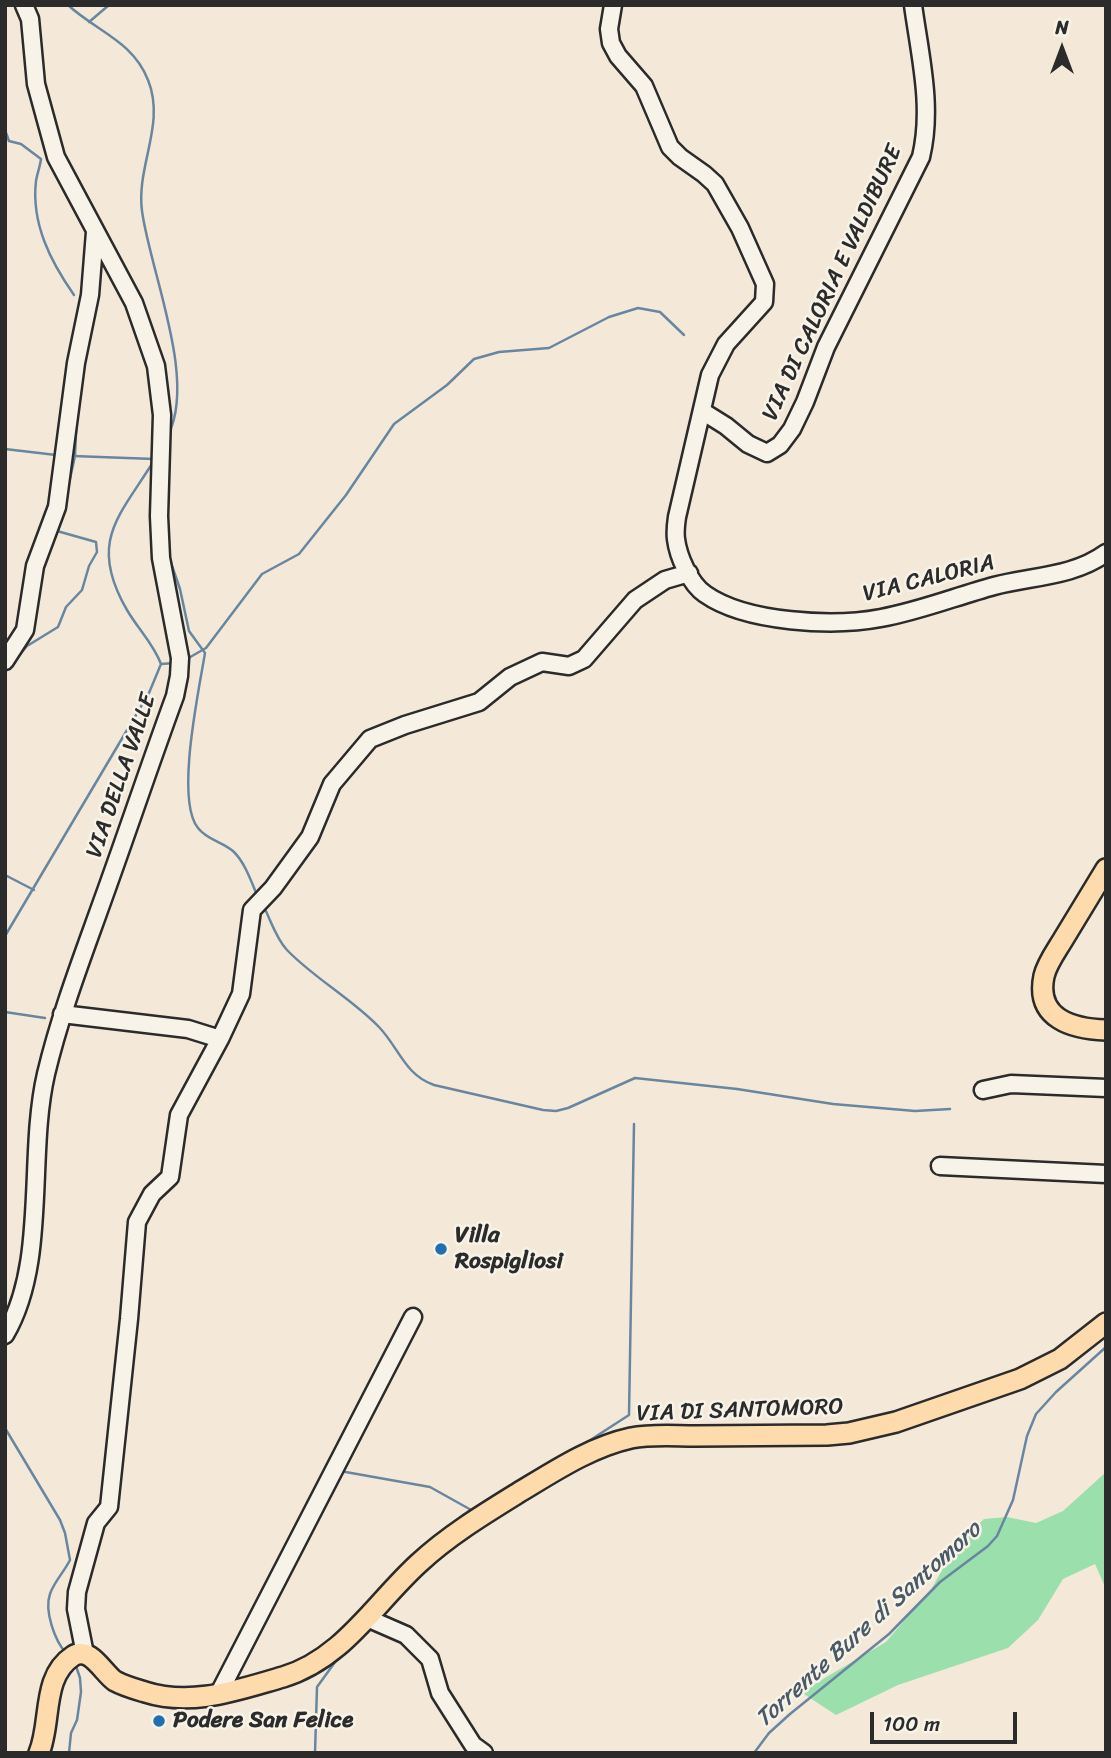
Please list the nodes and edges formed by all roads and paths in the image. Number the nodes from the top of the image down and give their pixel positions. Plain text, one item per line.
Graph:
1 (24, 5) edge
2 (613, 5) edge
3 (913, 5) edge
4 (95, 232) junction
5 (702, 411) junction
6 (1106, 553) edge
7 (689, 573) junction
8 (5, 661) edge
9 (1106, 869) edge
10 (62, 1014) junction
11 (1106, 1030) edge
12 (220, 1039) junction
13 (1106, 1088) edge
14 (983, 1090) dead end
15 (940, 1166) dead end
16 (1106, 1174) edge
17 (413, 1317) dead end
18 (1106, 1323) edge
19 (5, 1335) edge
20 (368, 1618) junction
21 (74, 1659) junction
22 (218, 1695) junction
23 (39, 1753) edge
24 (484, 1753) edge

1 - 4 street, VIA DELLA VALLE
2 - 5 street, VIA CALORIA
3 - 5 street, VIA DI CALORIA E VALDIBURE
4 - 8 street
4 - 10 street, VIA DELLA VALLE
5 - 7 street, VIA CALORIA
6 - 7 street, VIA CALORIA
7 - 12 street
9 - 11 main road
10 - 12 street
10 - 19 street, VIA DELLA VALLE
12 - 21 street
13 - 14 street
15 - 16 street
17 - 22 street
18 - 20 main road, VIA DI SANTOMORO
20 - 22 main road, VIA DI SANTOMORO
20 - 24 street
21 - 22 main road, VIA DI SANTOMORO
21 - 23 main road

